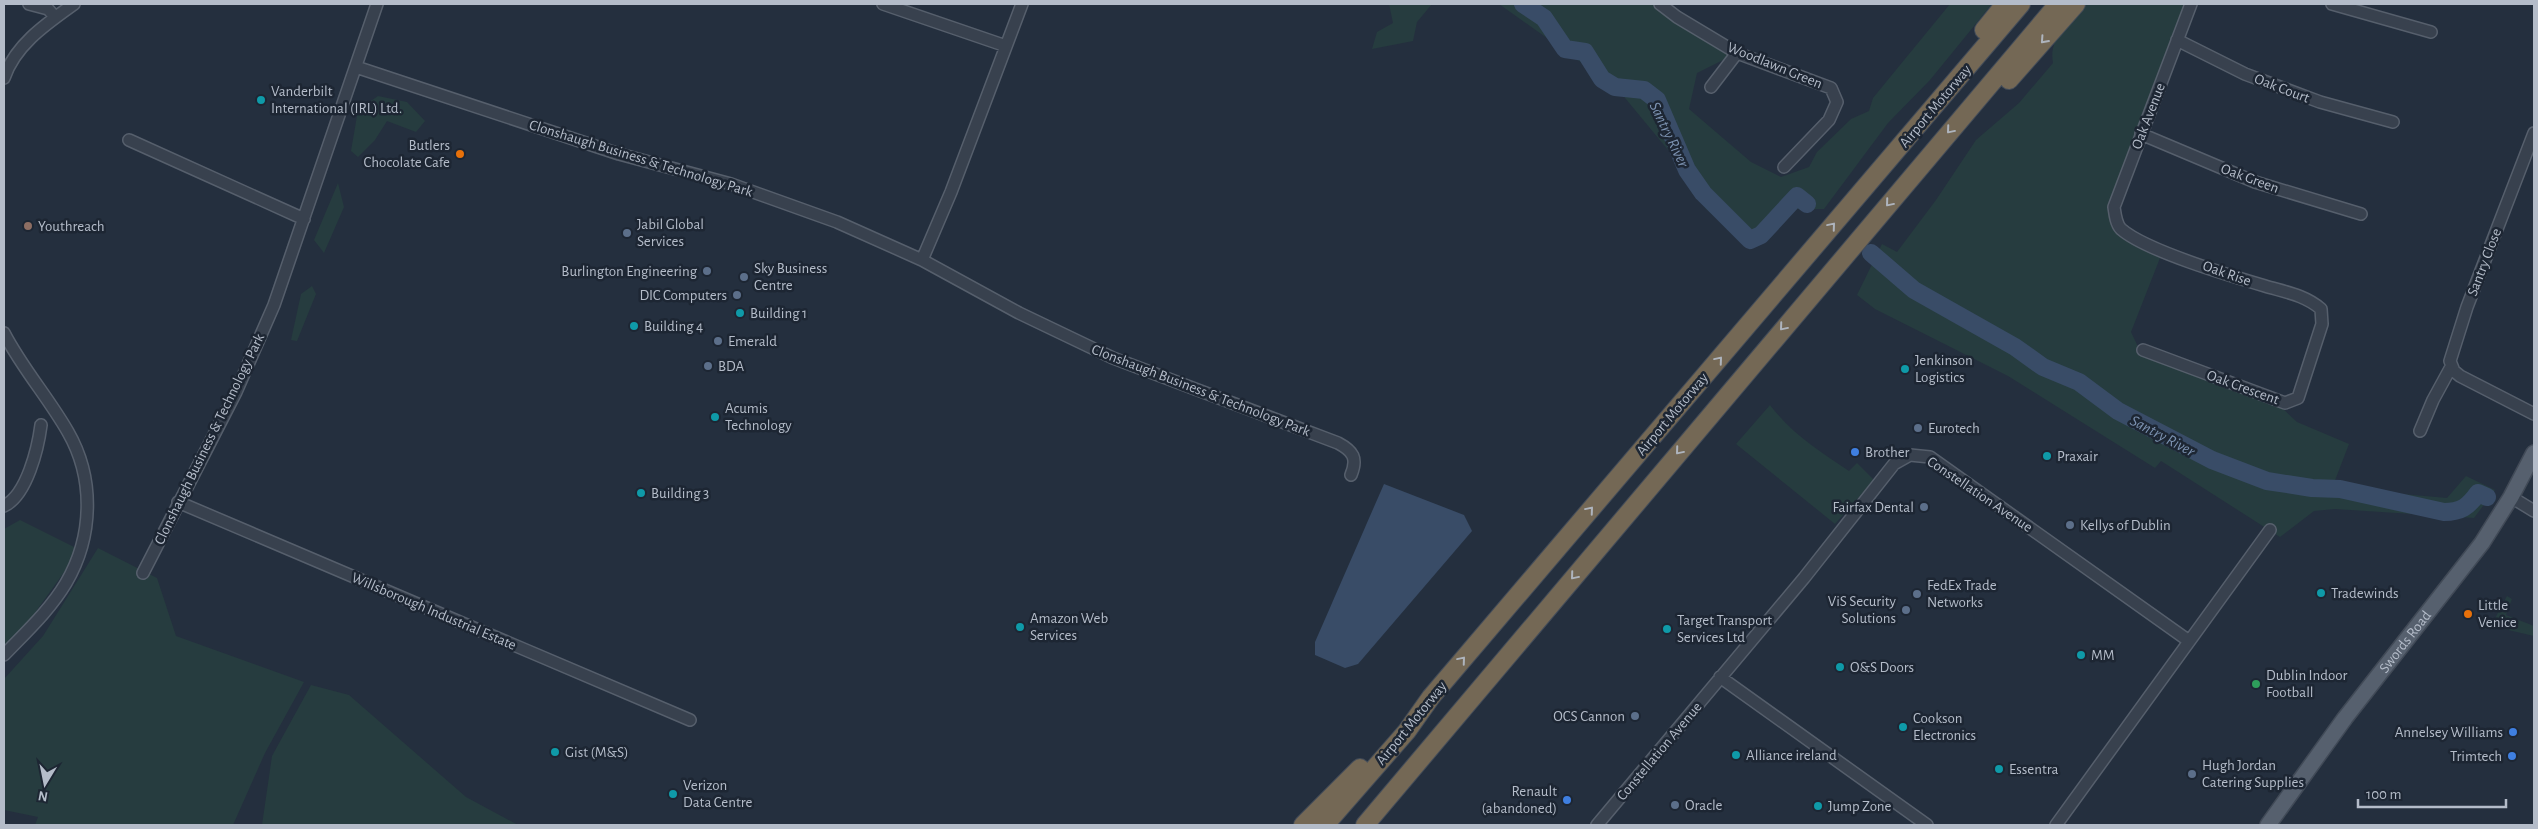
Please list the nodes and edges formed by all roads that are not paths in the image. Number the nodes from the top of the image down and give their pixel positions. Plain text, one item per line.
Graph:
1 (29, 4) edge
2 (74, 4) edge
3 (377, 4) edge
4 (883, 4) edge
5 (1022, 4) edge
6 (1660, 4) edge
7 (2005, 4) edge
8 (2022, 4) edge
9 (2058, 4) edge
10 (2076, 4) edge
11 (2192, 4) edge
12 (2332, 4) edge
13 (55, 17) junction
14 (2431, 32) dead end
15 (2178, 40) junction
16 (1006, 46) junction
17 (1737, 52) junction
18 (356, 67) junction
19 (1966, 69) junction
20 (4, 78) edge
21 (1711, 87) dead end
22 (1980, 94) junction
23 (2393, 122) dead end
24 (2534, 133) edge
25 (2142, 134) junction
26 (129, 140) dead end
27 (2529, 161) edge
28 (1784, 167) dead end
29 (2361, 214) dead end
30 (304, 219) junction
31 (2120, 228) joint
32 (922, 260) junction
33 (2322, 324) joint
34 (4, 333) edge
35 (2143, 350) dead end
36 (2451, 367) junction
37 (2534, 414) edge
38 (41, 425) dead end
39 (2420, 431) dead end
40 (2534, 453) edge
41 (1351, 475) dead end
42 (2511, 498) junction
43 (178, 502) junction
44 (4, 506) edge
45 (2534, 511) edge
46 (2270, 530) dead end
47 (143, 573) dead end
48 (2189, 641) junction
49 (4, 655) edge
50 (1720, 677) junction
51 (1431, 697) junction
52 (690, 720) dead end
53 (1426, 751) junction
54 (1303, 825) edge
55 (1325, 825) edge
56 (1365, 825) edge
57 (1371, 825) edge
58 (1597, 825) edge
59 (1927, 825) edge
60 (2056, 825) edge
61 (2268, 825) edge

1 - 13 street
2 - 13 street
3 - 18 street, Clonshaugh Business & Technology Park
4 - 16 street
5 - 16 street
6 - 17 street, Woodlawn Green
7 - 19 highway
8 - 19 highway, Airport Motorway
9 - 22 highway, Airport Motorway
10 -> 22 highway
11 - 15 street, Oak Avenue
12 - 14 street
13 - 20 street
15 - 23 street, Oak Court
15 - 25 street, Oak Avenue
16 - 32 street
17 - 21 street
17 - 28 street, Woodlawn Green
18 - 30 street, Clonshaugh Business & Technology Park
18 - 32 street, Clonshaugh Business & Technology Park
51 -> 19 highway, Airport Motorway
22 -> 53 highway, Airport Motorway
24 - 27 street, Santry Close
25 - 29 street, Oak Green
25 - 31 street, Oak Avenue
26 - 30 street
27 - 36 street, Santry Close
30 - 43 street, Clonshaugh Business & Technology Park
31 - 33 street, Oak Rise
32 - 41 street, Clonshaugh Business & Technology Park
33 - 35 street, Oak Crescent
34 - 49 street
36 - 37 street
36 - 39 street, Santry Close
38 - 44 street
40 - 42 main road, Swords Road
42 - 45 street
42 - 61 main road, Swords Road
43 - 47 street, Clonshaugh Business & Technology Park
43 - 52 street, Willsborough Industrial Estate
46 - 48 street
48 - 50 street, Constellation Avenue
48 - 60 street
50 - 58 street, Constellation Avenue
50 - 59 street
51 - 54 highway
51 - 55 highway, Airport Motorway
53 - 56 highway, Airport Motorway
53 - 57 highway

